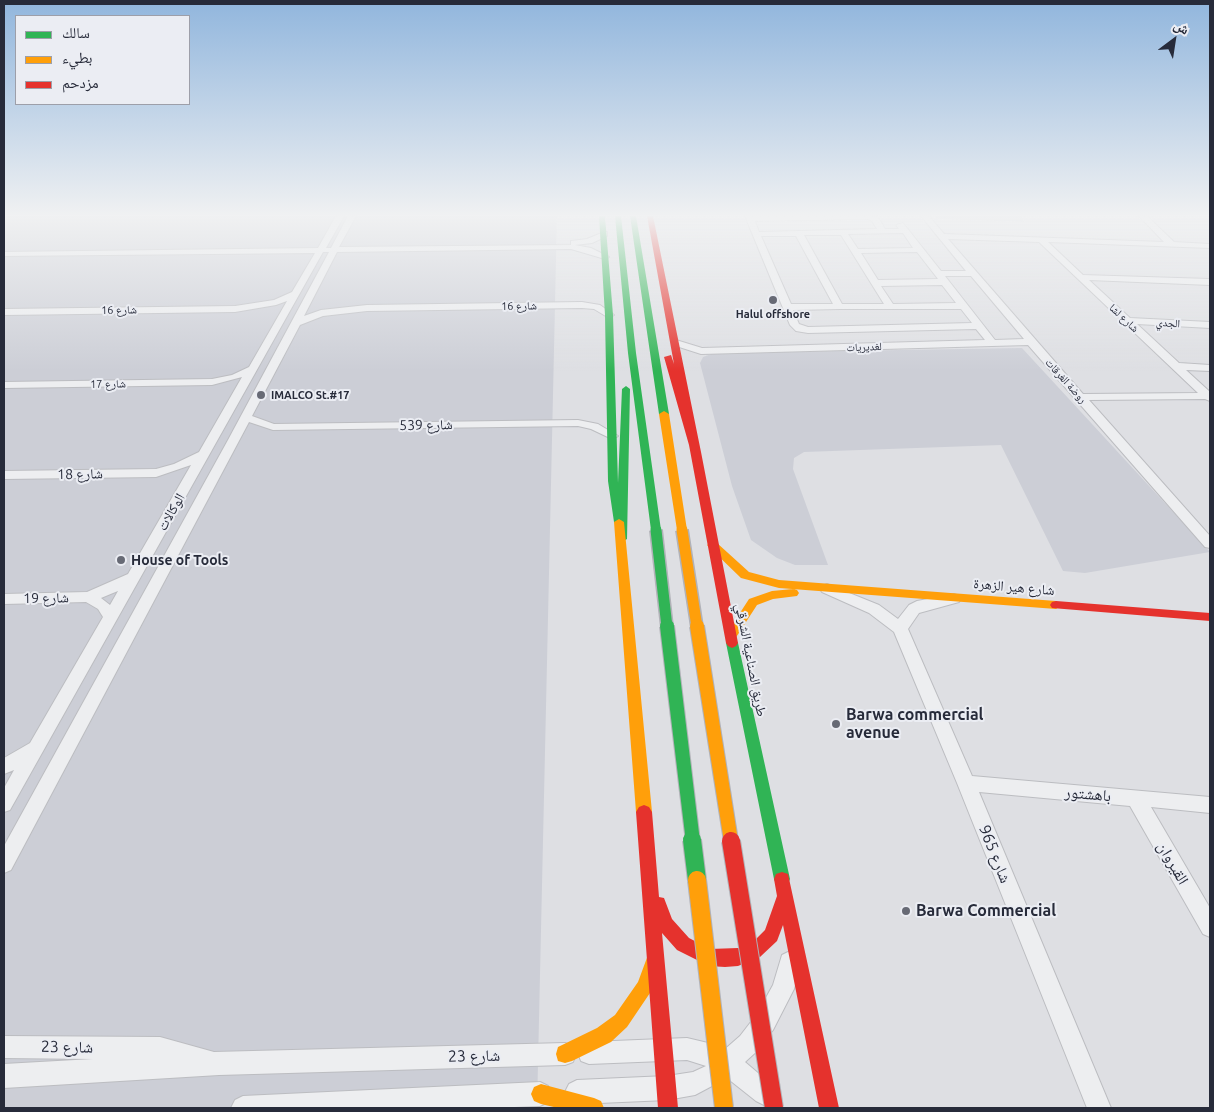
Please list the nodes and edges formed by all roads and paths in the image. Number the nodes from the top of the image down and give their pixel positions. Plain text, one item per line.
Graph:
1 (314, 268) edge
2 (318, 268) edge
3 (322, 268) edge
4 (606, 268) edge
5 (623, 268) edge
6 (641, 268) edge
7 (661, 268) edge
8 (771, 268) edge
9 (818, 268) edge
10 (866, 268) edge
11 (933, 268) edge
12 (969, 268) edge
13 (1069, 268) edge
14 (317, 271) junction
15 (936, 271) junction
16 (972, 271) junction
17 (1079, 277) junction
18 (944, 282) junction
19 (1210, 282) edge
20 (875, 283) junction
21 (297, 292) junction
22 (645, 293) junction
23 (607, 294) junction
24 (318, 298) junction
25 (582, 305) junction
26 (890, 306) junction
27 (962, 306) junction
28 (788, 307) junction
29 (839, 307) junction
30 (367, 308) junction
31 (235, 309) junction
32 (4, 312) edge
33 (609, 315) junction
34 (270, 318) junction
35 (1126, 321) junction
36 (295, 323) junction
37 (1210, 325) edge
38 (978, 326) junction
39 (1031, 342) junction
40 (992, 343) junction
41 (676, 344) junction
42 (696, 351) junction
43 (632, 353) junction
44 (680, 363) junction
45 (1176, 366) junction
46 (254, 368) junction
47 (1210, 368) edge
48 (212, 382) junction
49 (4, 385) edge
50 (238, 396) junction
51 (1081, 397) junction
52 (1210, 397) edge
53 (612, 409) junction
54 (246, 417) junction
55 (578, 423) junction
56 (273, 426) junction
57 (612, 436) junction
58 (234, 440) junction
59 (696, 452) junction
60 (205, 453) junction
61 (156, 473) junction
62 (4, 475) edge
63 (186, 487) junction
64 (622, 539) junction
65 (1210, 544) edge
66 (713, 545) junction
67 (134, 576) junction
68 (822, 589) junction
69 (88, 597) junction
70 (964, 598) junction
71 (4, 599) edge
72 (1210, 617) edge
73 (111, 618) junction
74 (900, 629) junction
75 (731, 636) junction
76 (38, 746) junction
77 (4, 767) edge
78 (966, 783) junction
79 (1136, 799) junction
80 (4, 804) edge
81 (1210, 805) edge
82 (4, 864) edge
83 (651, 882) junction
84 (784, 900) junction
85 (1210, 927) edge
86 (793, 942) junction
87 (656, 949) junction
88 (4, 1047) edge
89 (664, 1050) junction
90 (565, 1054) junction
91 (727, 1062) junction
92 (219, 1063) junction
93 (4, 1076) edge
94 (541, 1094) junction
95 (668, 1098) edge
96 (244, 1108) edge
97 (594, 1108) edge
98 (724, 1108) edge
99 (776, 1108) edge
100 (829, 1108) edge
101 (1099, 1108) edge

1 - 14 street
2 - 14 street, الوكالات
3 - 14 street, الوكالات
4 - 23 main road
5 - 43 main road
6 - 22 main road
7 - 41 main road, طريق الصناعية الشرقي
8 - 28 street
9 - 29 street
10 - 20 street
11 - 15 street
12 - 16 street, روضة الغرقات
13 - 17 street, شارع لشا
14 - 21 street, الوكالات
14 - 24 street, الوكالات
15 - 16 street
15 - 18 street
16 - 39 street, روضة الغرقات
17 - 19 street
17 - 35 street, شارع لشا
18 - 20 street
18 - 27 street
20 - 26 street
21 - 31 street, شارع 16
21 - 34 street, الوكالات
22 - 59 main road
22 - 99 main road, bridge
23 - 25 street, شارع 16
23 - 33 main road
24 - 30 street, شارع 16
24 - 36 street, الوكالات
25 - 30 street, شارع 16
25 - 33 street, شارع 16
26 - 27 street
26 - 29 street
27 - 38 street
28 - 29 street
28 - 38 street
30 - 36 street, شارع 16
31 - 32 street, شارع 16
31 - 34 street, شارع 16
33 - 53 main road
34 - 46 street, الوكالات
35 - 37 street, الجدي
35 - 45 street, شارع لشا
36 - 54 street, الوكالات
38 - 40 street
39 - 40 street, لغديريات
39 - 51 street, روضة الغرقات
40 - 42 street, لغديريات
41 - 42 street, لغديريات
41 - 44 main road, طريق الصناعية الشرقي
42 - 44 street
43 - 64 main road
43 - 98 main road, bridge
44 - 59 main road, طريق الصناعية الشرقي
45 - 47 street
45 - 52 street, شارع لشا
46 - 48 street, شارع 17
46 - 50 street, الوكالات
48 - 49 street, شارع 17
48 - 50 street, شارع 17
50 - 60 street, الوكالات
51 - 52 street, شارع لشا
51 - 65 street, روضة الغرقات
53 - 55 street, شارع 539
53 - 57 main road
54 - 56 street, شارع 539
54 - 58 street, الوكالات
55 - 56 street, شارع 539
55 - 57 street, شارع 539
56 - 58 street, شارع 539
57 - 64 main road
58 - 82 street, الوكالات
59 - 66 main road, طريق الصناعية الشرقي
60 - 61 street, شارع 18
60 - 63 street, الوكالات
61 - 62 street, شارع 18
61 - 63 street, شارع 18
63 - 67 street, الوكالات
64 - 83 main road
66 - 68 main road, شارع هير الزهرة
66 - 75 main road, طريق الصناعية الشرقي
67 - 69 street, شارع 19
67 - 73 street, الوكالات
68 - 70 main road, شارع هير الزهرة
68 - 74 street, شارع 965
68 - 75 main road, شارع هير الزهرة
69 - 71 street, شارع 19
69 - 73 street, شارع 19
70 - 72 main road, شارع هير الزهرة
70 - 74 street
73 - 76 street, الوكالات
74 - 78 street, شارع 965
75 - 84 main road, طريق الصناعية الشرقي
76 - 77 street
76 - 80 street, الوكالات
78 - 79 street, باهشتور
78 - 101 street, شارع 965
79 - 81 street, باهشتور
79 - 85 street, القيروان
83 - 84 main road
83 - 87 main road
84 - 86 main road, طريق الصناعية الشرقي
86 - 91 street
86 - 100 main road, طريق الصناعية الشرقي
87 - 89 main road
87 - 90 main road
88 - 92 street, شارع 23
89 - 90 street, شارع 23
89 - 91 street, شارع 23
89 - 95 main road
90 - 92 street, شارع 23
91 - 95 street
91 - 99 street, شارع 23
92 - 93 street, شارع 23
94 - 95 street
94 - 96 street
94 - 97 main road

